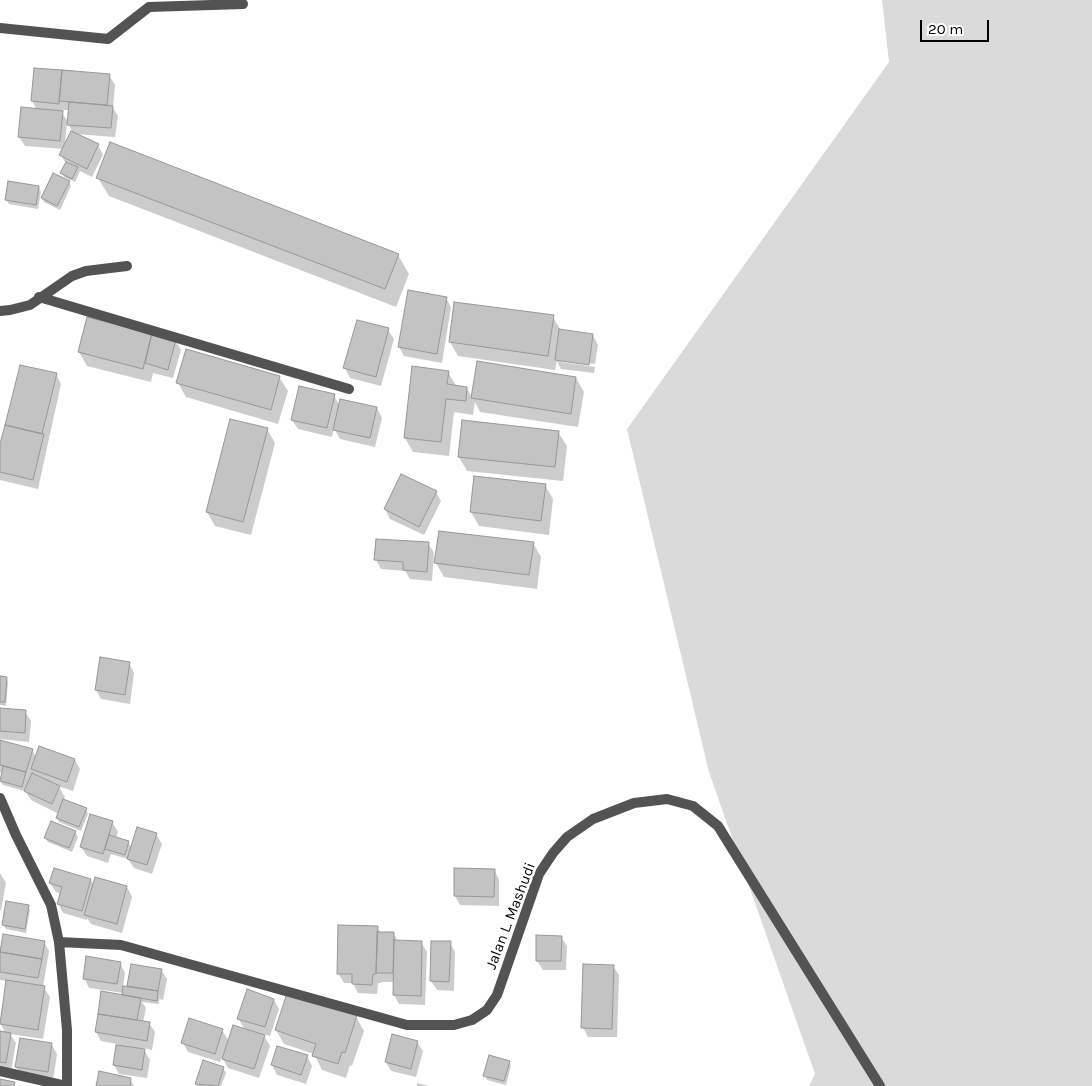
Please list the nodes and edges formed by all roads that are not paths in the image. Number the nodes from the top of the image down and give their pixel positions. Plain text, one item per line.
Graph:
1 (244, 4) dead end
2 (0, 28) edge
3 (128, 266) dead end
4 (40, 297) junction
5 (0, 311) edge
6 (350, 389) dead end
7 (0, 798) edge
8 (59, 942) junction
9 (0, 1071) edge
10 (66, 1086) edge
11 (880, 1086) edge

1 - 2 street
3 - 4 street
4 - 5 street
4 - 6 street
7 - 8 street
8 - 10 street
8 - 11 street, Jalan L. Mashudi
9 - 10 street

